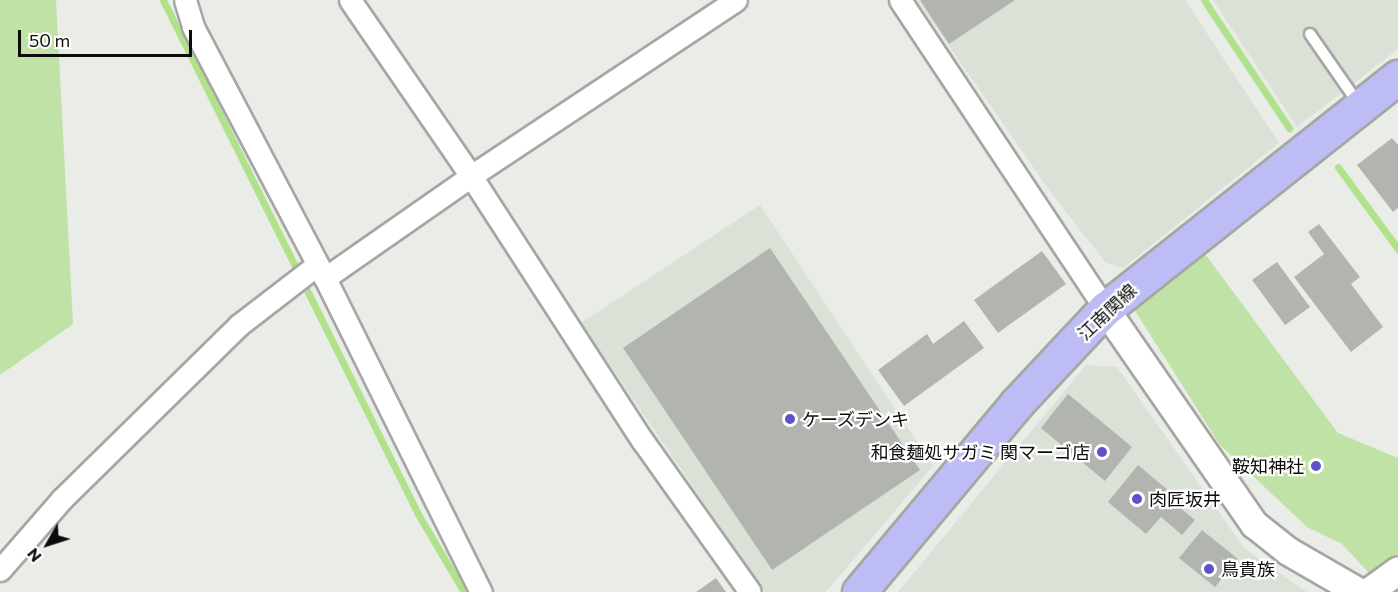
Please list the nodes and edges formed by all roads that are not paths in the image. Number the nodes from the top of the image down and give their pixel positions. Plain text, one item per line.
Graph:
1 (185, 0) edge
2 (350, 0) edge
3 (736, 0) edge
4 (900, 0) edge
5 (1310, 34) dead end
6 (1398, 77) edge
7 (1361, 106) junction
8 (471, 176) junction
9 (321, 272) junction
10 (1105, 309) junction
11 (0, 570) edge
12 (1398, 570) edge
13 (481, 592) edge
14 (750, 592) edge
15 (859, 592) edge
16 (1359, 592) edge
17 (1368, 592) edge

1 - 9 street
2 - 8 street
3 - 8 street
4 - 10 street
5 - 7 lane
6 - 7 main road, 江南関線
7 - 10 main road, 江南関線
8 - 9 street
8 - 14 street
9 - 11 street
9 - 13 street
10 - 15 main road, 江南関線
10 - 16 street
12 - 17 street

